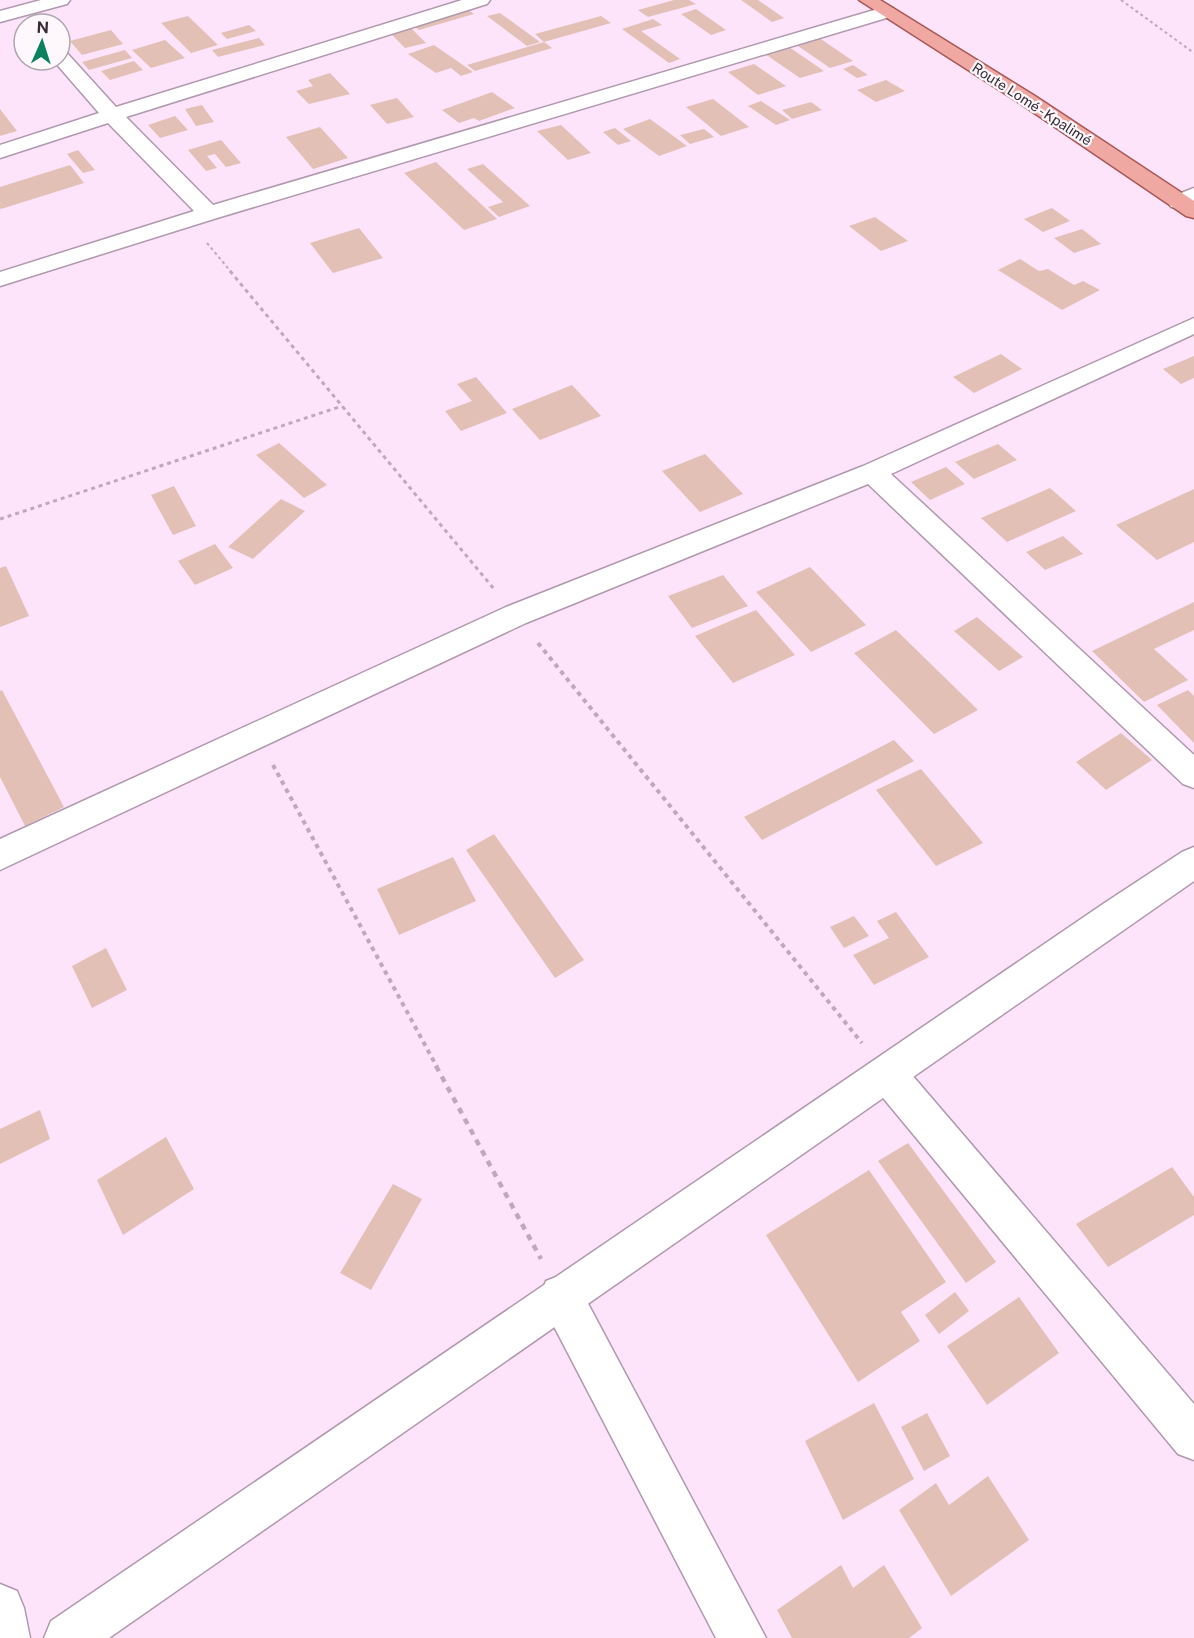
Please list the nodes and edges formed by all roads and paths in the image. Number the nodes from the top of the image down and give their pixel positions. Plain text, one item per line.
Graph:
1 (61, 0) edge
2 (481, 0) edge
3 (868, 0) edge
4 (1121, 0) edge
5 (20, 12) edge
6 (887, 12) junction
7 (1194, 53) edge
8 (72, 70) edge
9 (112, 115) junction
10 (0, 152) edge
11 (1189, 202) edge
12 (209, 213) junction
13 (0, 279) edge
14 (1194, 325) edge
15 (342, 406) dead end
16 (872, 472) junction
17 (0, 519) edge
18 (257, 735) junction
19 (1194, 775) edge
20 (0, 855) edge
21 (1194, 862) edge
22 (887, 1074) junction
23 (561, 1296) junction
24 (1194, 1438) edge
25 (0, 1608) edge
26 (6, 1638) edge
27 (68, 1638) edge
28 (742, 1638) edge

1 - 5 street
2 - 9 street
3 - 6 main road, Route Lomé - Kpalimé
4 - 7 path
6 - 11 main road, Route Lomé - Kpalimé
6 - 12 street
8 - 9 street
9 - 10 street
9 - 12 street
12 - 13 street
14 - 16 street
15 - 17 path
16 - 18 street
16 - 19 street
18 - 20 street
18 - 23 path
21 - 22 street
22 - 23 street
22 - 24 street
23 - 27 street
23 - 28 street
25 - 26 street

